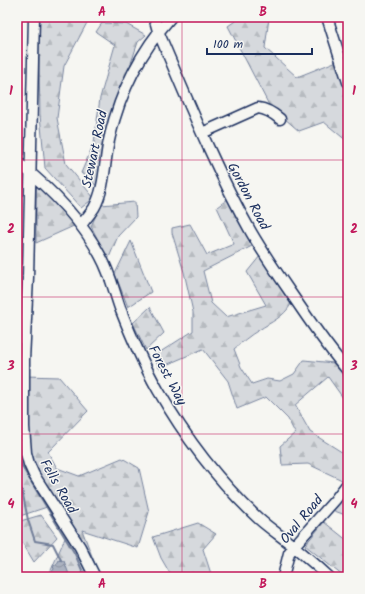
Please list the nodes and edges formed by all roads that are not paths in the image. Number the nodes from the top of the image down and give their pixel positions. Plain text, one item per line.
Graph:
1 (34, 17) edge
2 (154, 17) edge
3 (170, 17) edge
4 (327, 17) edge
5 (158, 31) junction
6 (348, 82) edge
7 (280, 119) dead end
8 (202, 133) junction
9 (20, 164) edge
10 (31, 173) junction
11 (81, 225) junction
12 (348, 371) edge
13 (348, 483) edge
14 (294, 546) junction
15 (95, 577) edge
16 (283, 577) edge
17 (329, 577) edge

1 - 10 street, Fells Road
2 - 5 street, Gordon Road
3 - 5 street, Stewart Road
4 - 6 street
5 - 8 street, Gordon Road
5 - 11 street, Stewart Road
7 - 8 street
8 - 12 street, Gordon Road
9 - 10 street, Forest Way
10 - 11 street, Forest Way
10 - 15 street, Fells Road
11 - 14 street, Forest Way
13 - 14 street, Oval Road
14 - 16 street, Oval Road
14 - 17 street, Forest Way

